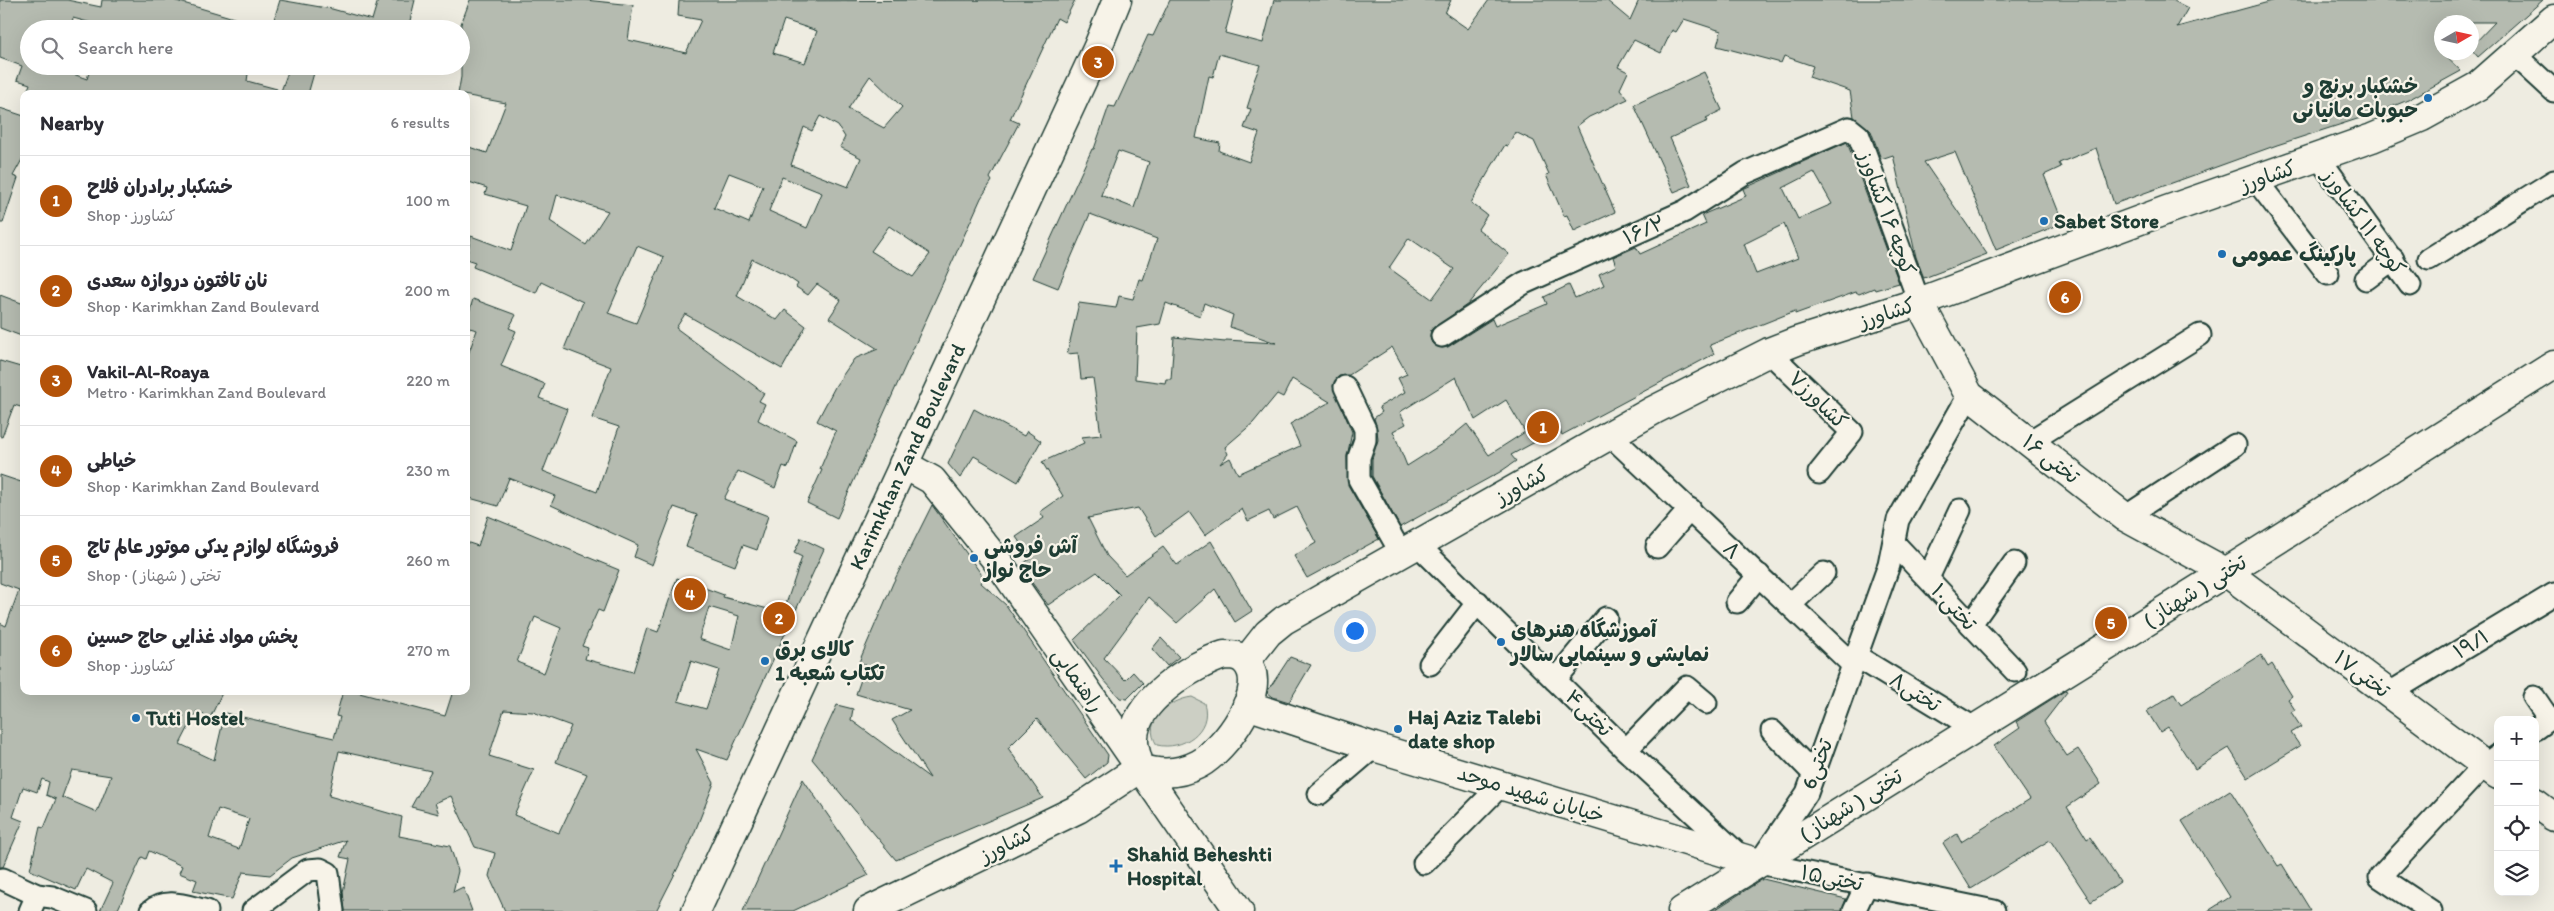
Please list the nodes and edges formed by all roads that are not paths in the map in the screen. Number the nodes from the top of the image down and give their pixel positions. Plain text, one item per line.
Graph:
1 (1117, 0) edge
2 (2554, 19) edge
3 (2515, 56) junction
4 (2554, 91) edge
5 (1849, 128) joint
6 (2319, 158) junction
7 (2256, 180) junction
8 (2554, 181) edge
9 (2393, 259) junction
10 (2429, 259) dead end
11 (2328, 274) dead end
12 (2366, 279) dead end
13 (2410, 285) dead end
14 (1919, 302) junction
15 (2200, 335) dead end
16 (1442, 336) dead end
17 (1768, 352) junction
18 (2554, 365) edge
19 (1345, 387) dead end
20 (1969, 395) junction
21 (1610, 435) junction
22 (2029, 442) junction
23 (2235, 445) dead end
24 (903, 464) junction
25 (1819, 473) dead end
26 (1690, 509) junction
27 (1960, 510) dead end
28 (2125, 517) junction
29 (1894, 543) junction
30 (1657, 547) dead end
31 (1409, 548) junction
32 (2014, 563) dead end
33 (2226, 572) junction
34 (1824, 573) dead end
35 (1759, 575) junction
36 (1928, 578) junction
37 (2554, 594) edge
38 (1478, 602) junction
39 (1737, 602) dead end
40 (1790, 605) junction
41 (1606, 618) dead end
42 (1971, 624) junction
43 (1246, 661) junction
44 (1855, 661) junction
45 (1430, 664) dead end
46 (2015, 671) dead end
47 (1555, 680) junction
48 (2388, 694) junction
49 (2534, 697) dead end
50 (1706, 703) dead end
51 (1247, 705) junction
52 (2539, 726) edge
53 (1974, 728) junction
54 (1772, 731) dead end
55 (1374, 747) junction
56 (1626, 750) junction
57 (2493, 765) edge
58 (1140, 768) junction
59 (1814, 774) junction
60 (1500, 785) junction
61 (1319, 794) dead end
62 (2539, 806) edge
63 (2554, 817) edge
64 (1750, 861) junction
65 (1424, 863) dead end
66 (3, 879) dead end
67 (1867, 884) junction
68 (33, 903) edge
69 (86, 911) edge
70 (151, 911) edge
71 (207, 911) edge
72 (253, 911) edge
73 (333, 911) edge
74 (696, 911) edge
75 (868, 911) edge
76 (1240, 911) edge
77 (1682, 911) edge
78 (1854, 911) edge
79 (1993, 911) edge
80 (2431, 911) edge

1 - 24 street, Karimkhan Zand Boulevard
2 - 3 street, کشاورز
3 - 4 street
3 - 6 street, کشاورز
5 - 14 street, کوچه ۱۶ کشاورز
5 - 16 street, ۱۶/۲
6 - 7 street, کشاورز
6 - 9 street, کوچه ۱۱ کشاورز
7 - 11 street
7 - 14 street, کشاورز
8 - 10 street
9 - 12 street
9 - 13 street, کوچه ۱۱ کشاورز
14 - 17 street, کشاورز
14 - 20 street, تختی ۱۶
15 - 22 street
17 - 21 street, کشاورز
17 - 25 street, ۷کشاورز
18 - 33 street, تختی ( شهناز )
19 - 31 street, تختی۴
20 - 22 street, تختی ۱۶
20 - 29 street, 6تختی
21 - 26 street, ۸
21 - 31 street, کشاورز
22 - 28 street, تختی ۱۶
23 - 28 street
24 - 58 street, راهنمایی
24 - 74 street, Karimkhan Zand Boulevard
26 - 30 street
26 - 35 street, ۸
27 - 36 street
28 - 33 street, تختی ۱۶
29 - 36 street, تختی۱۰
29 - 44 street, 6تختی
31 - 38 street, تختی۴
31 - 43 street, کشاورز
32 - 42 street
33 - 48 street, تختی۱۷
33 - 53 street, تختی ( شهناز )
34 - 40 street
35 - 39 street
35 - 40 street, ۸
36 - 42 street, تختی۱۰
37 - 48 street, ۱۹/۱
38 - 45 street
38 - 47 street, تختی۴
40 - 44 street, ۸
41 - 47 street
42 - 46 street, تختی۱۰
43 - 51 street
43 - 58 street
44 - 53 street, تختی۸
44 - 59 street, 6تختی
47 - 56 street, تختی۴
48 - 57 street, تختی۱۷
49 - 52 street
50 - 56 street
51 - 55 street, خیابان شهید موحد
51 - 58 street
53 - 64 street, تختی ( شهناز )
54 - 59 street
55 - 60 street, خیابان شهید موحد
55 - 61 street
56 - 64 street, تختی۴
57 - 80 street
58 - 75 street, کشاورز
58 - 76 street, راهنمایی
59 - 64 street, 6تختی
60 - 64 street, خیابان شهید موحد
60 - 65 street
62 - 63 street
64 - 67 street, تختی۱۵
64 - 77 street, تختی ( شهناز )
66 - 68 street
67 - 78 street
67 - 79 street, تختی۱۵
68 - 69 street
70 - 71 street
72 - 73 street

